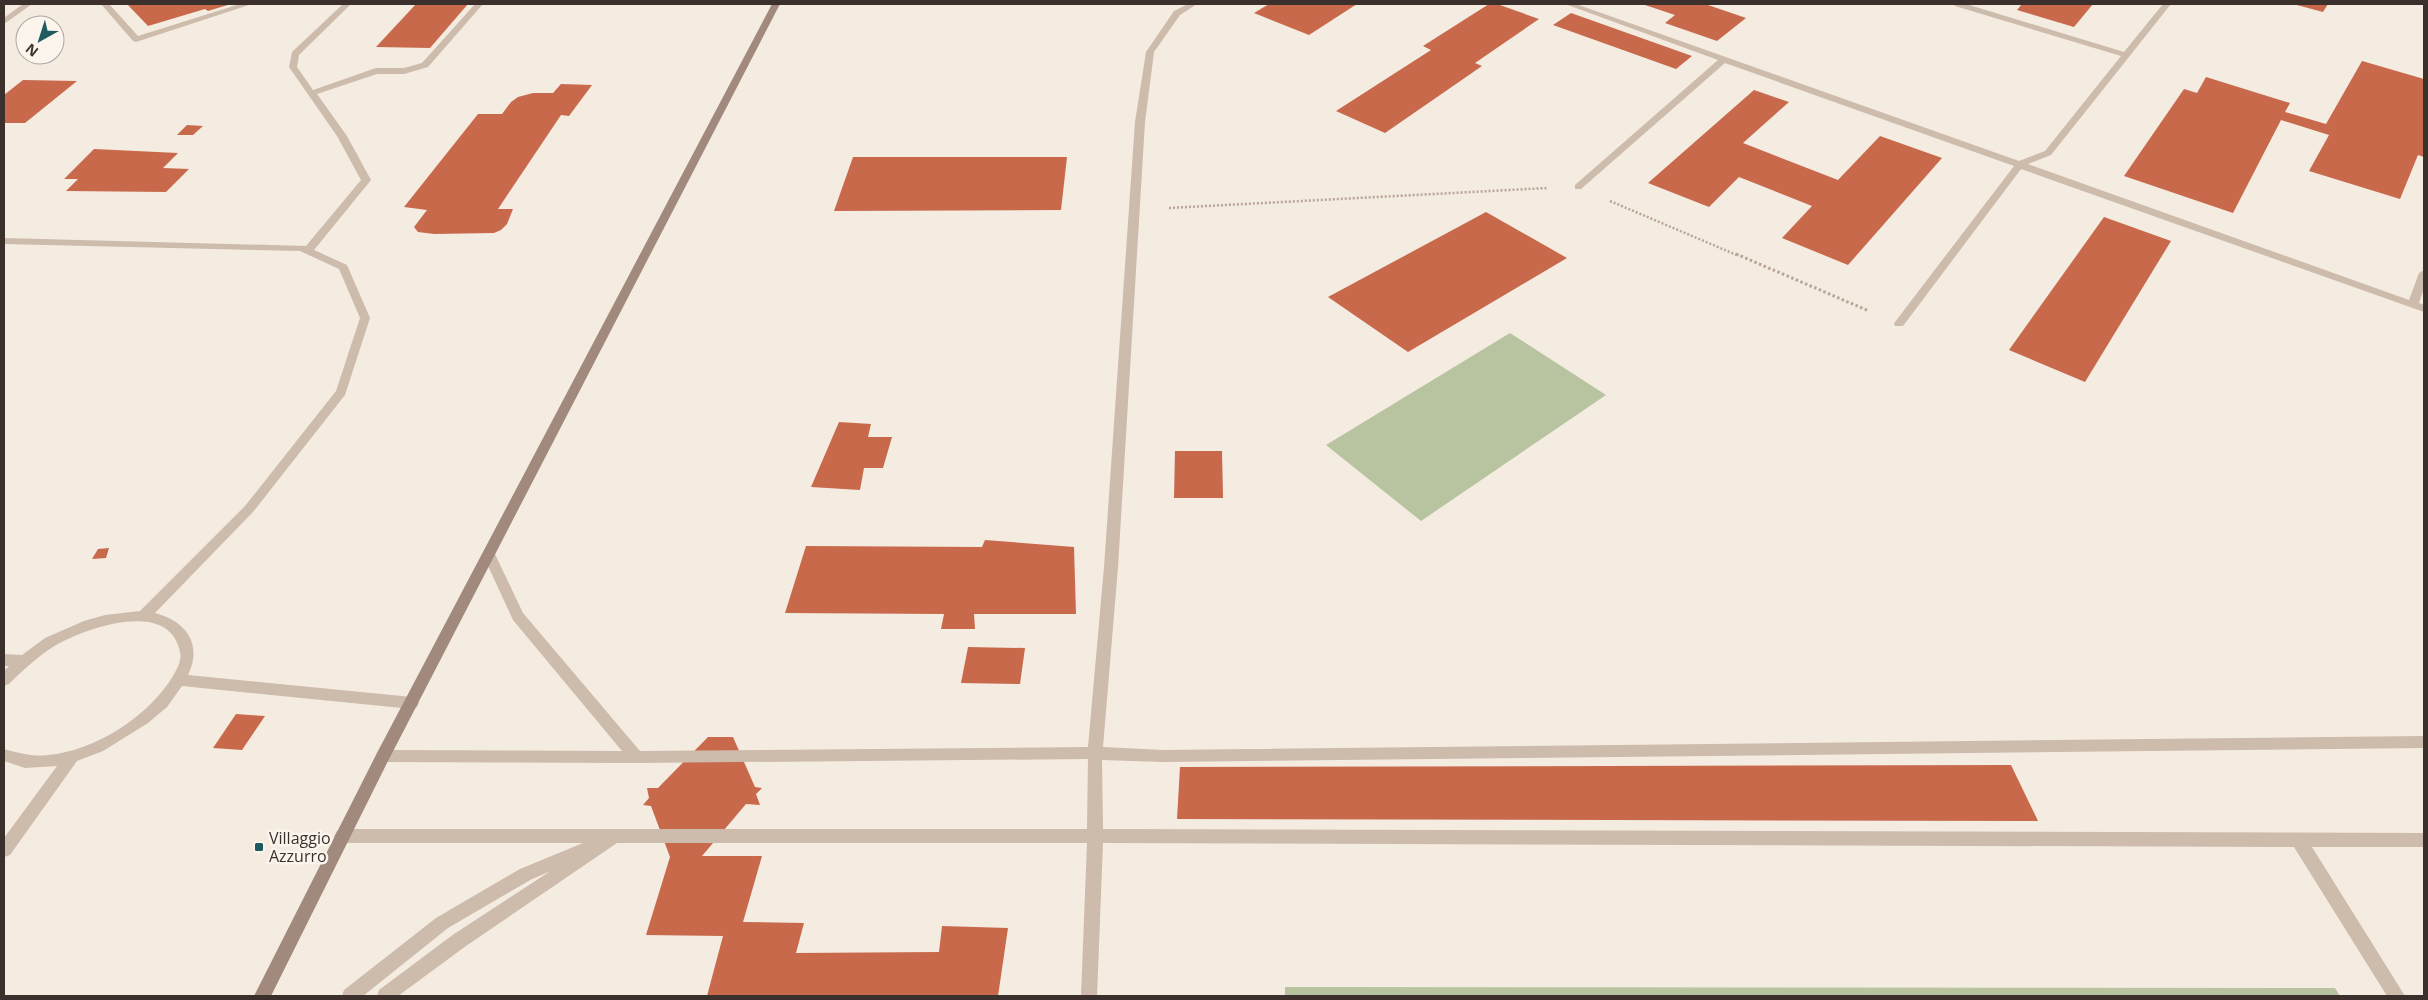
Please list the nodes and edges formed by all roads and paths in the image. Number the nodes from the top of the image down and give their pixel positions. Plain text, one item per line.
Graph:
1 (28, 4) edge
2 (105, 4) edge
3 (248, 4) edge
4 (347, 4) edge
5 (479, 4) edge
6 (776, 4) edge
7 (1194, 4) edge
8 (1570, 4) edge
9 (1958, 4) edge
10 (2167, 4) edge
11 (4, 22) edge
12 (2125, 55) junction
13 (1724, 59) junction
14 (312, 93) junction
15 (2020, 164) junction
16 (1578, 187) junction
17 (1133, 209) junction
18 (4, 240) edge
19 (308, 251) junction
20 (2424, 273) edge
21 (2413, 304) junction
22 (2424, 309) edge
23 (1899, 324) joint
24 (489, 555) junction
25 (144, 616) junction
26 (4, 660) edge
27 (23, 661) junction
28 (4, 680) edge
29 (178, 680) junction
30 (412, 703) junction
31 (2424, 742) edge
32 (1095, 753) junction
33 (4, 755) edge
34 (383, 756) junction
35 (72, 757) junction
36 (636, 757) junction
37 (342, 836) junction
38 (1095, 836) junction
39 (612, 838) junction
40 (2298, 839) junction
41 (2424, 840) edge
42 (4, 850) edge
43 (262, 996) edge
44 (350, 996) edge
45 (385, 996) edge
46 (1089, 996) edge
47 (2397, 996) edge

1 - 11 street
2 - 3 street
4 - 14 street
5 - 14 street
6 - 24 main road
7 - 17 street
8 - 13 street
9 - 12 street
10 - 12 street
12 - 15 street
13 - 15 street
13 - 16 street
14 - 19 street
15 - 21 street
15 - 23 street
16 - 17 path
16 - 23 path
17 - 32 street
18 - 19 street
19 - 25 street
20 - 21 street
21 - 22 street
24 - 30 main road
24 - 36 street
25 - 27 street
25 - 29 street
26 - 27 street
27 - 28 street
29 - 30 street
29 - 35 street
30 - 34 main road
31 - 32 street
32 - 36 street
32 - 38 street
33 - 35 street
34 - 36 street
34 - 37 main road
35 - 42 street
37 - 39 street
37 - 43 main road
38 - 39 street
38 - 40 street
38 - 46 street
39 - 44 street
39 - 45 street
40 - 41 street
40 - 47 street

